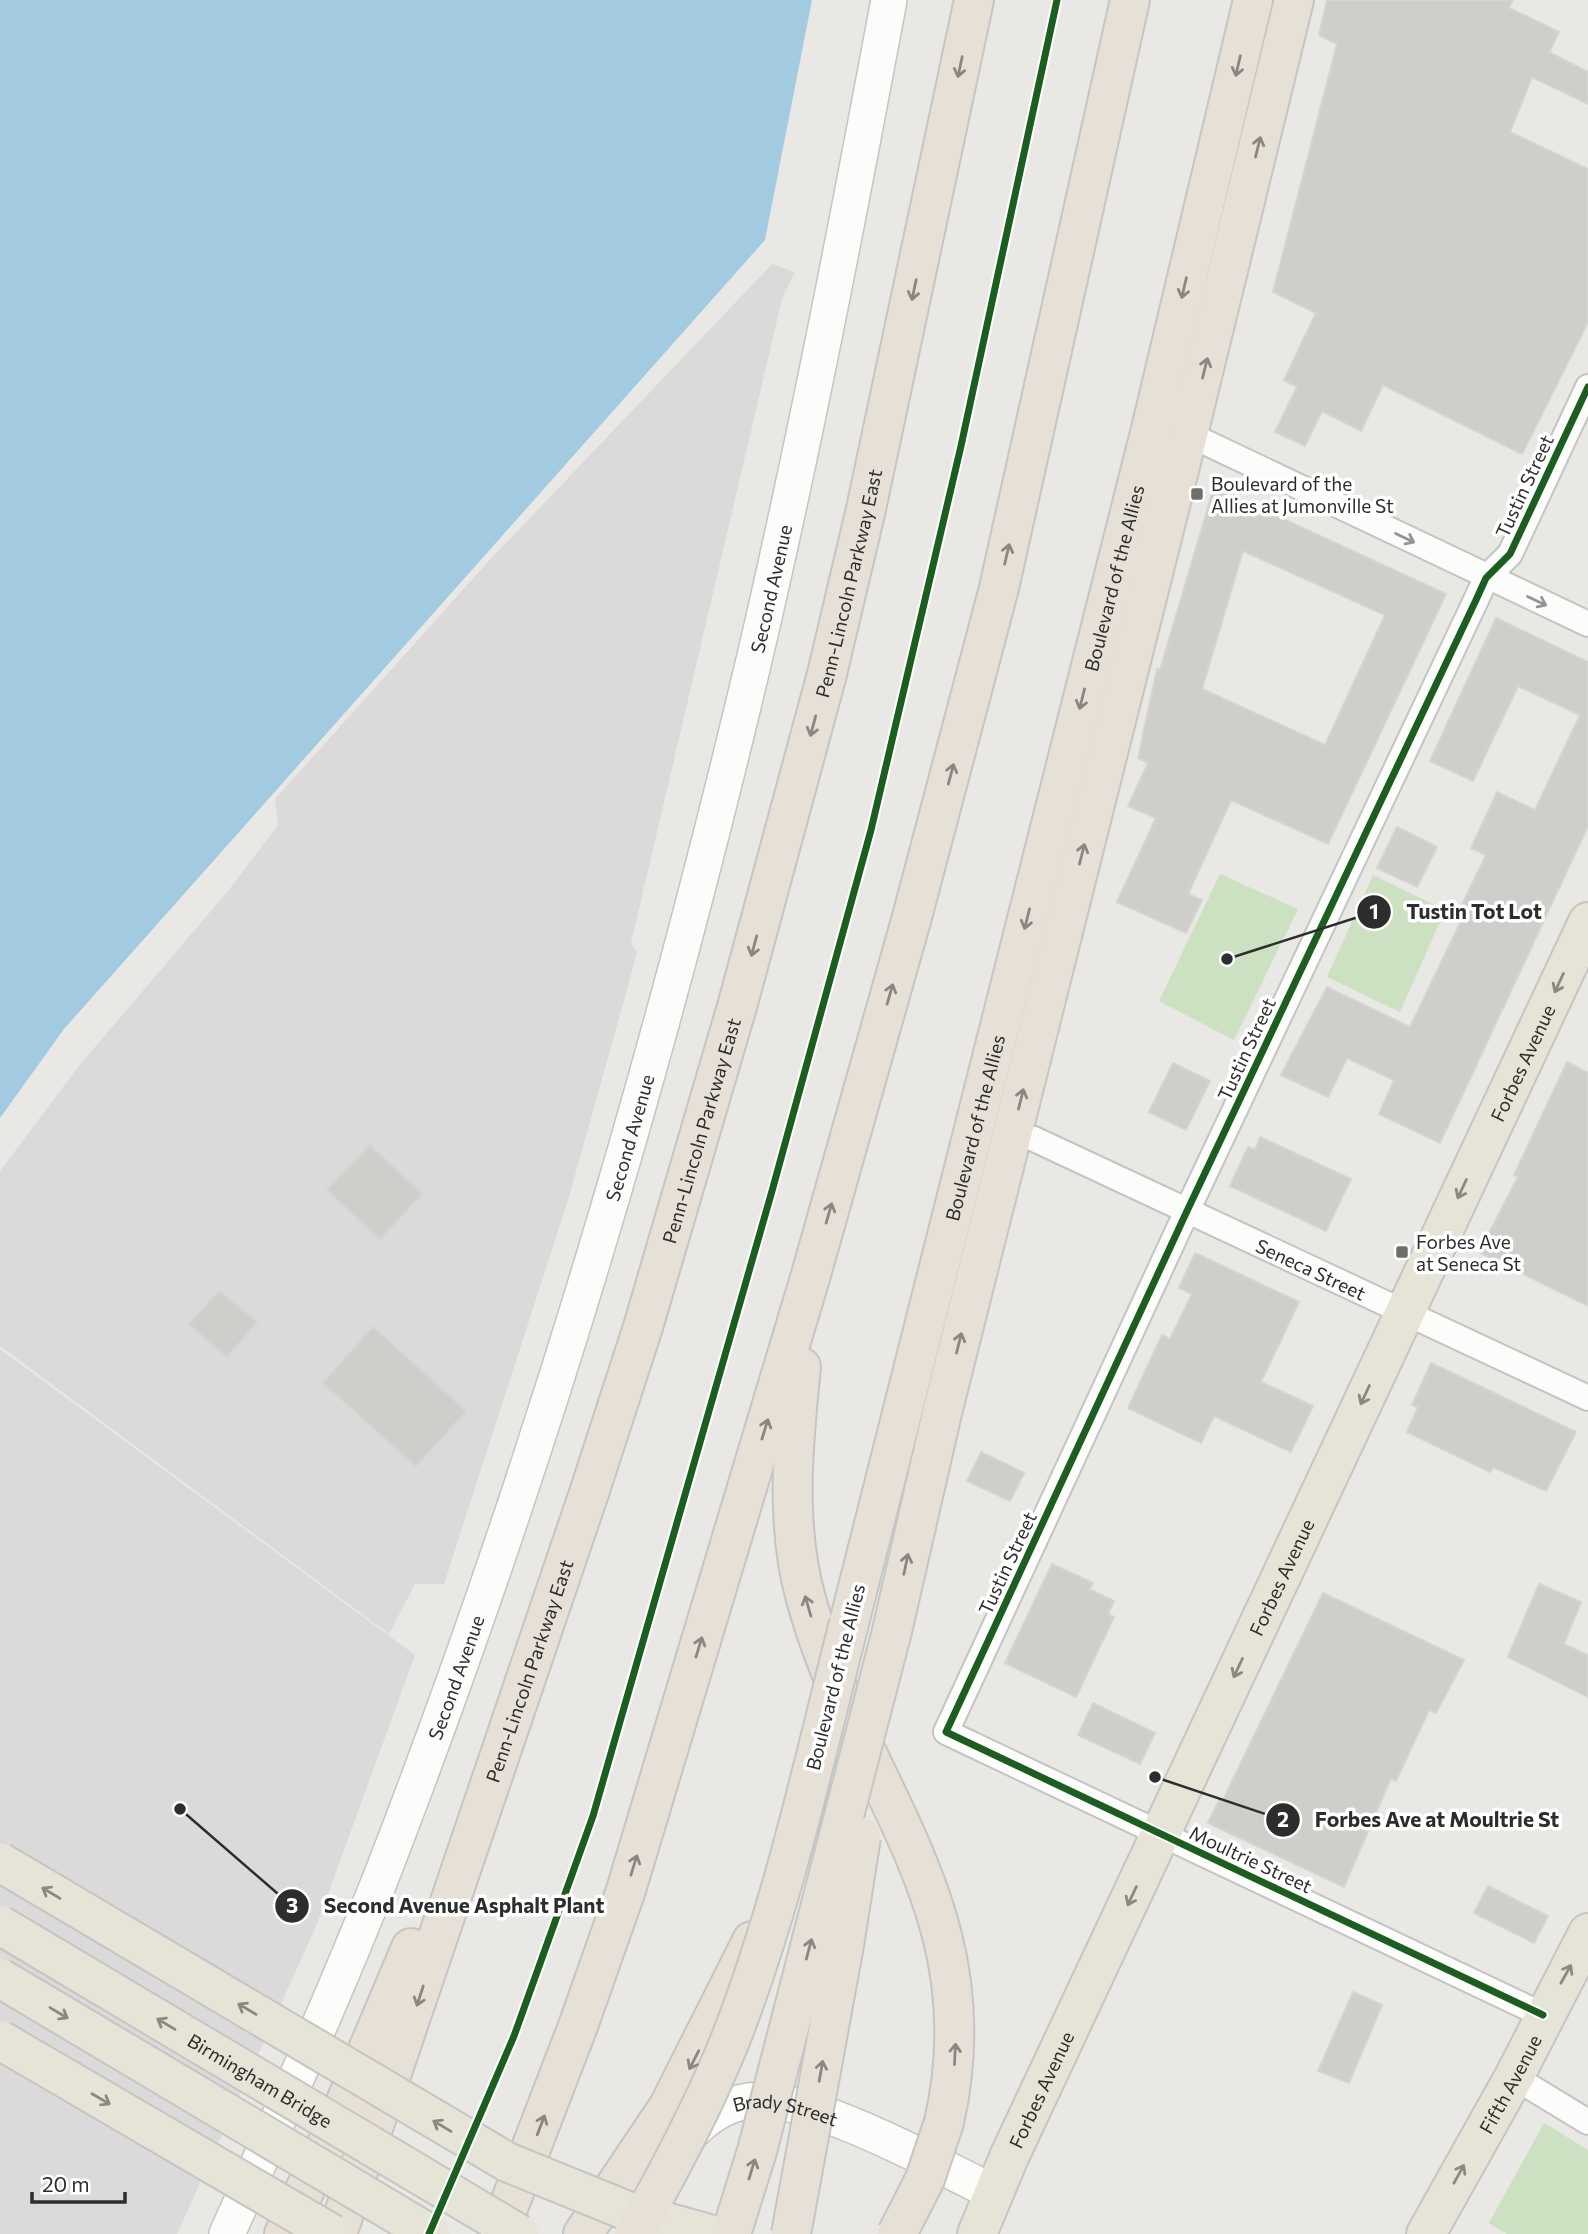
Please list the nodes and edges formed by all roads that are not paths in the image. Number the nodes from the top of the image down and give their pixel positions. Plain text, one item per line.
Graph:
1 (889, 0) edge
2 (974, 0) edge
3 (1130, 0) edge
4 (1253, 0) edge
5 (1294, 0) edge
6 (1588, 387) edge
7 (1188, 434) junction
8 (1486, 578) junction
9 (1588, 624) edge
10 (1588, 922) edge
11 (1034, 1139) dead end
12 (1187, 1210) junction
13 (810, 1278) junction
14 (1404, 1312) junction
15 (1588, 1398) edge
16 (892, 1631) junction
17 (534, 1652) junction
18 (946, 1732) joint
19 (1161, 1834) junction
20 (794, 1842) junction
21 (0, 1862) edge
22 (0, 1925) edge
23 (1588, 1933) edge
24 (0, 1978) edge
25 (1543, 2015) junction
26 (0, 2040) edge
27 (1514, 2077) junction
28 (1588, 2122) edge
29 (993, 2192) junction
30 (338, 2227) edge
31 (227, 2234) edge
32 (284, 2234) edge
33 (430, 2234) edge
34 (498, 2234) edge
35 (519, 2234) edge
36 (583, 2234) edge
37 (625, 2234) edge
38 (634, 2234) edge
39 (709, 2234) edge
40 (732, 2234) edge
41 (791, 2234) edge
42 (897, 2234) edge
43 (977, 2234) edge
44 (1426, 2234) edge

1 - 31 main road, Second Avenue
2 -> 17 highway, Penn-Lincoln Parkway East
13 -> 3 highway
4 -> 20 highway, Boulevard of the Allies, bridge
7 -> 5 highway, Boulevard of the Allies
6 - 8 street, Tustin Street
7 -> 8 street
16 -> 7 highway, Boulevard of the Allies
8 -> 9 street
8 - 12 street, Tustin Street
10 -> 14 main road, Forbes Avenue
11 - 12 street, Seneca Street
12 - 14 street, Seneca Street
12 - 18 street, Tustin Street
34 -> 13 highway
42 -> 13 highway, bridge
14 - 15 street, Seneca Street
14 -> 19 main road, Forbes Avenue
40 -> 16 highway, bridge
41 -> 16 highway, Boulevard of the Allies, bridge
17 -> 30 highway, Penn-Lincoln Parkway East
17 - 32 highway
18 - 19 street, Moultrie Street
19 - 25 street, Moultrie Street
19 -> 29 main road, Forbes Avenue
20 -> 36 highway, bridge
20 - 38 highway, Boulevard of the Allies, bridge
39 -> 21 main road, bridge
35 -> 22 main road, Birmingham Bridge, bridge
25 -> 23 main road, Fifth Avenue
24 -> 33 main road, bridge
25 - 27 main road, Fifth Avenue
26 -> 30 main road, bridge
27 - 28 street
44 -> 27 main road, Fifth Avenue
29 - 37 main road, Brady Street
29 - 43 main road, Forbes Avenue

